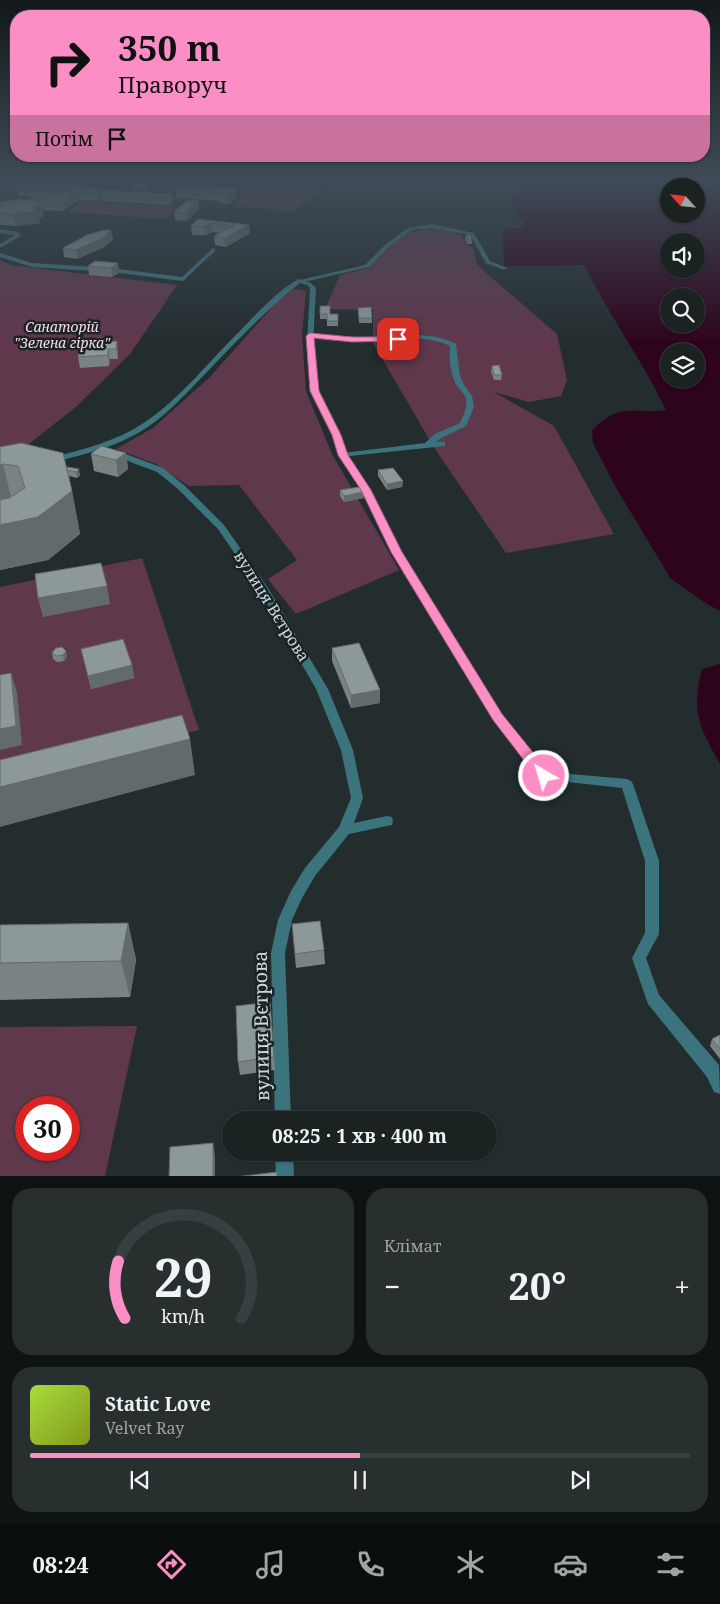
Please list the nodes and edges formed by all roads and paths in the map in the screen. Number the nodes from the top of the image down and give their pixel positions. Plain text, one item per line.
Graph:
1 (18, 236) edge
2 (399, 236) edge
3 (473, 236) edge
4 (0, 246) edge
5 (213, 250) dead end
6 (0, 256) edge
7 (504, 268) dead end
8 (299, 281) junction
9 (310, 336) junction
10 (429, 444) junction
11 (442, 444) dead end
12 (94, 450) junction
13 (343, 455) junction
14 (41, 462) edge
15 (387, 821) dead end
16 (345, 830) junction
17 (720, 1086) edge
18 (283, 1111) edge
19 (284, 1161) edge
20 (285, 1176) edge

1 - 4 street
2 - 8 street
3 - 7 street
5 - 6 street
8 - 9 street
8 - 12 street
9 - 10 street
9 - 13 street
10 - 11 street
10 - 13 street
12 - 14 street
12 - 16 street, вулиця Вєтрова
13 - 17 street
15 - 16 street
16 - 18 street, вулиця Вєтрова
19 - 20 street

